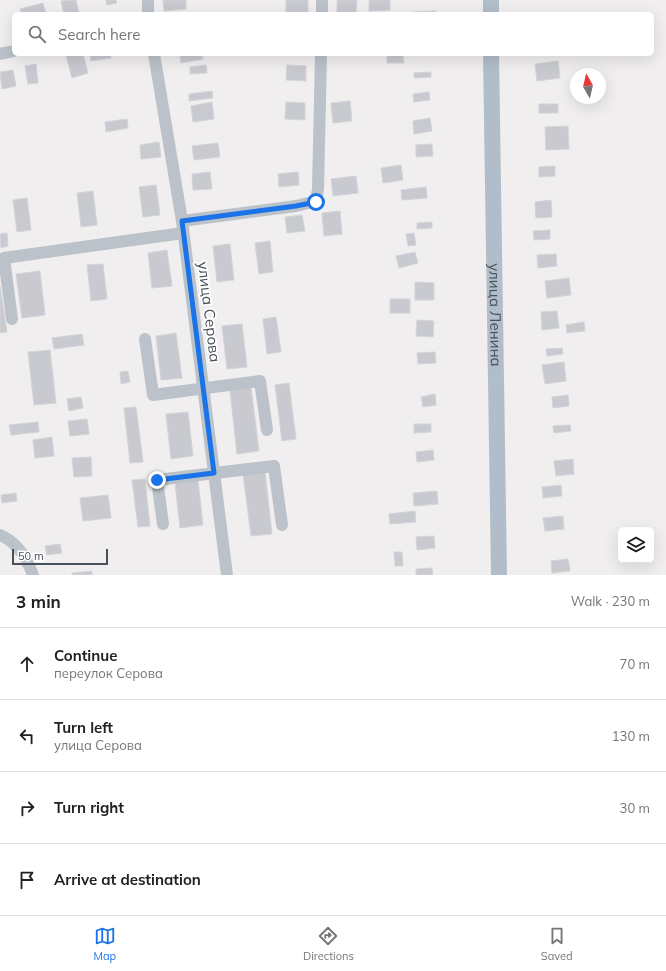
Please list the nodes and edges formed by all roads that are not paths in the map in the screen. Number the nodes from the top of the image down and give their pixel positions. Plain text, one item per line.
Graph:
1 (148, 0) edge
2 (322, 0) edge
3 (491, 0) edge
4 (148, 12) edge
5 (322, 12) edge
6 (491, 12) edge
7 (12, 51) edge
8 (0, 54) edge
9 (154, 56) edge
10 (321, 56) edge
11 (491, 56) edge
12 (182, 227) junction
13 (12, 319) dead end
14 (145, 339) dead end
15 (203, 388) junction
16 (267, 430) dead end
17 (214, 473) junction
18 (163, 524) dead end
19 (282, 524) dead end
20 (0, 535) edge
21 (33, 575) edge
22 (227, 575) edge
23 (499, 575) edge

1 - 4 street
2 - 5 street
3 - 6 main road
7 - 8 street
9 - 12 street, улица Серова
10 - 12 street
11 - 23 main road, улица Ленина
12 - 13 street
12 - 15 street, улица Серова
14 - 15 street
15 - 16 street
15 - 17 street, улица Серова
17 - 18 street
17 - 19 street
17 - 22 street, улица Серова
20 - 21 street

